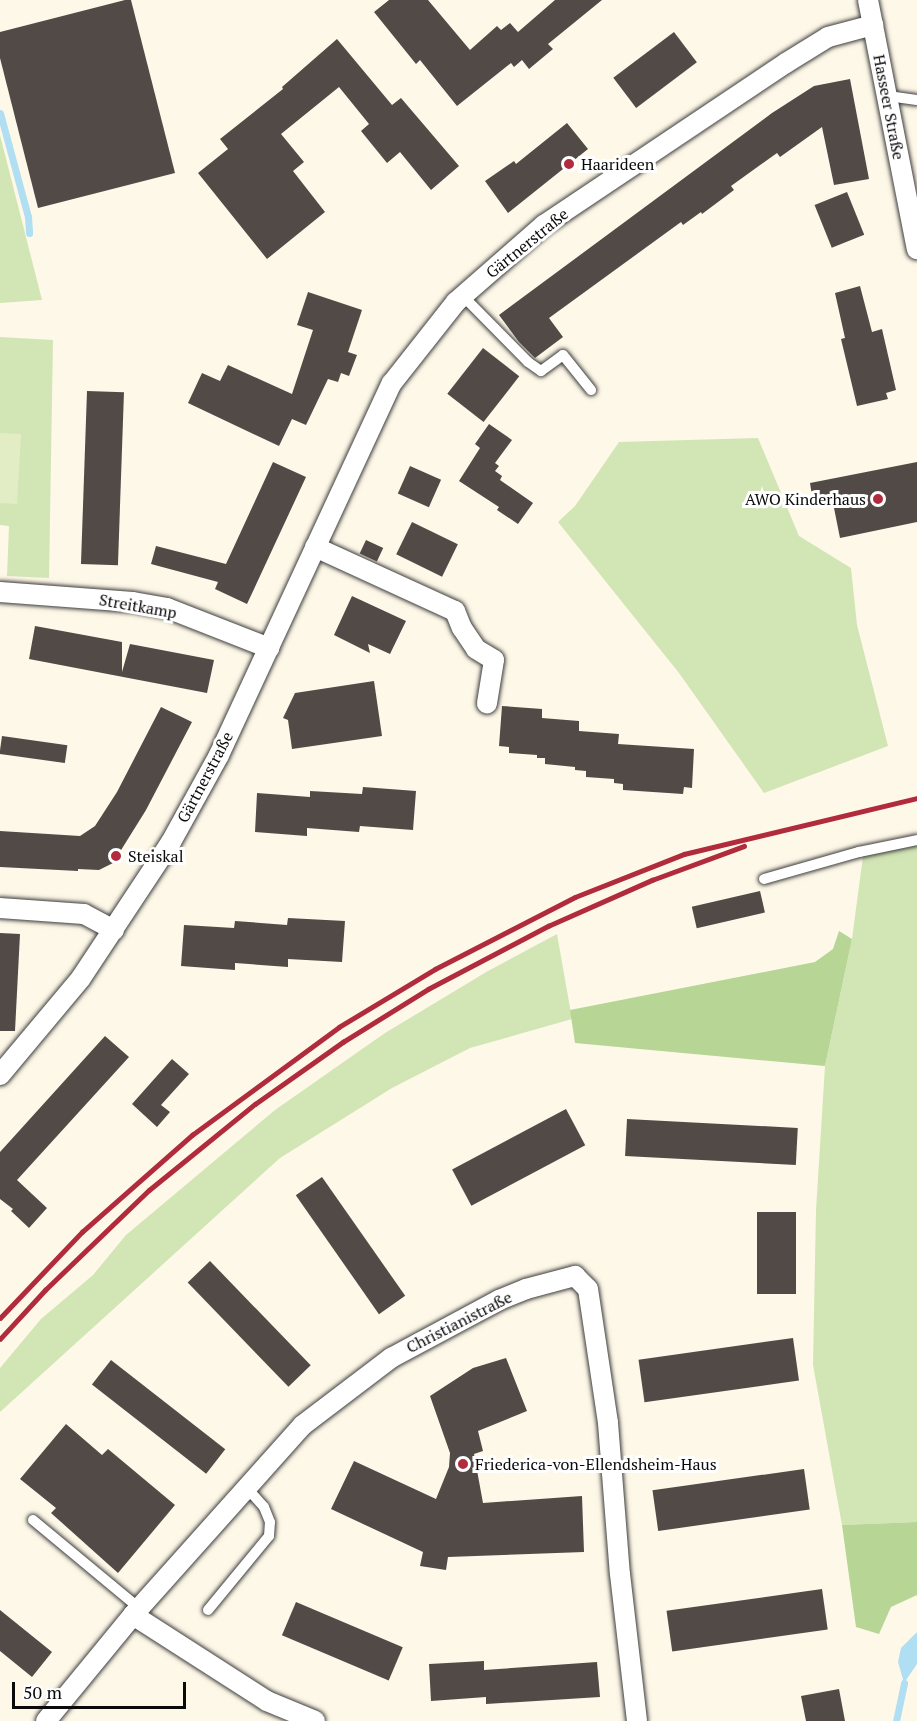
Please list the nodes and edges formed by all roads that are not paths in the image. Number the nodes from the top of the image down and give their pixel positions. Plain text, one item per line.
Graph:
1 (868, 0) edge
2 (873, 25) junction
3 (888, 96) junction
4 (917, 100) edge
5 (917, 249) edge
6 (463, 296) junction
7 (591, 390) dead end
8 (315, 547) junction
9 (0, 592) edge
10 (269, 648) junction
11 (487, 703) dead end
12 (917, 840) edge
13 (764, 879) dead end
14 (0, 908) edge
15 (114, 930) junction
16 (0, 1075) edge
17 (247, 1488) junction
18 (33, 1520) dead end
19 (208, 1610) dead end
20 (136, 1612) junction
21 (46, 1721) edge
22 (315, 1721) edge
23 (637, 1721) edge

1 - 2 street, Hasseer Straße
2 - 3 street, Hasseer Straße
2 - 6 street, Gärtnerstraße
3 - 4 lane
3 - 5 street, Hasseer Straße
6 - 7 lane
6 - 8 street, Gärtnerstraße
8 - 10 street, Gärtnerstraße
8 - 11 street
9 - 10 street, Streitkamp
10 - 15 street, Gärtnerstraße
12 - 13 lane
14 - 15 street
15 - 16 street, Gärtnerstraße
17 - 19 lane
17 - 20 street, Christianistraße
17 - 23 street, Christianistraße
18 - 20 lane
20 - 21 street, Christianistraße
20 - 22 street

